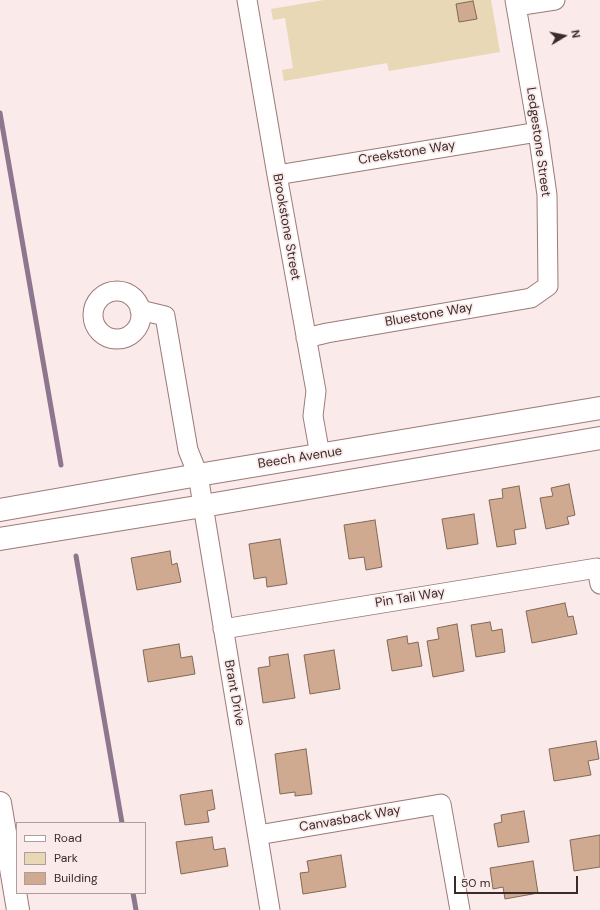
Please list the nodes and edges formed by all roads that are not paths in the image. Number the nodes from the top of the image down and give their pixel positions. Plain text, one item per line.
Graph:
1 (247, 0) edge
2 (555, 0) edge
3 (516, 3) edge
4 (538, 132) junction
5 (277, 175) junction
6 (548, 286) joint
7 (140, 310) dead end
8 (306, 338) junction
9 (600, 408) edge
10 (600, 438) edge
11 (320, 455) junction
12 (198, 475) junction
13 (203, 506) junction
14 (0, 510) edge
15 (0, 539) edge
16 (599, 576) edge
17 (223, 629) junction
18 (0, 803) edge
19 (258, 835) junction
20 (18, 910) edge
21 (270, 910) edge
22 (460, 910) edge

1 - 5 street, Brookstone Street
2 - 3 street
3 - 4 street, Ledgestone Street
4 - 5 street, Creekstone Way
4 - 6 street, Ledgestone Street
5 - 8 street, Brookstone Street
6 - 8 street, Bluestone Way
7 - 12 street, Brant Drive
8 - 11 street, Brookstone Street
9 - 11 main road, Beech Avenue
10 - 13 main road
11 - 12 main road, Beech Avenue
12 - 13 street, Brant Drive
12 - 14 main road, Beech Avenue
13 - 15 main road
13 - 17 street, Brant Drive
16 - 17 street, Pin Tail Way
17 - 19 street, Brant Drive
18 - 20 main road
19 - 21 street, Brant Drive
19 - 22 street, Canvasback Way

